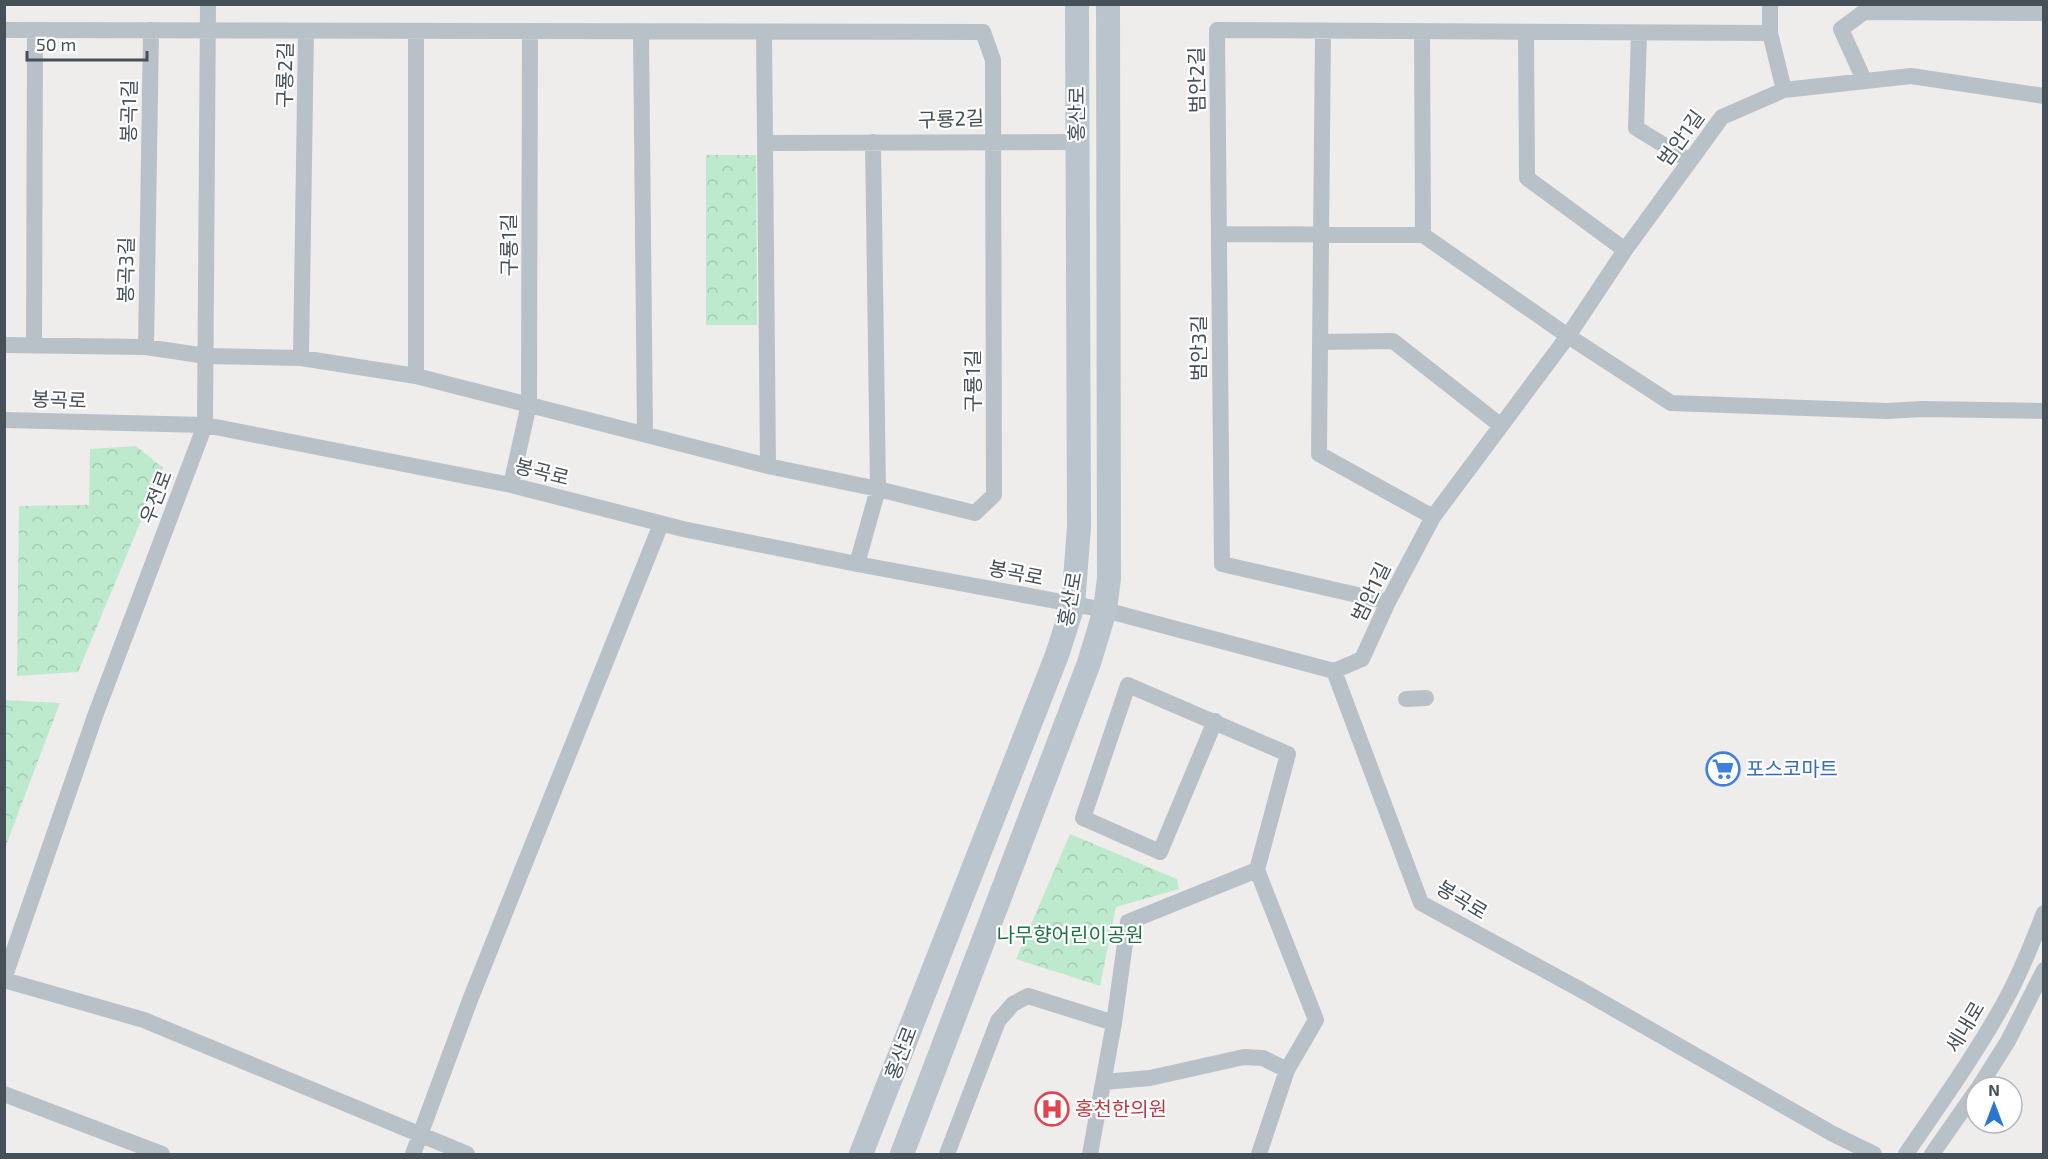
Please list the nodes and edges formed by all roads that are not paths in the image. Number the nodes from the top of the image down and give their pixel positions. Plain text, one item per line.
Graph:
1 (208, 4) edge
2 (1077, 4) edge
3 (1108, 4) edge
4 (1770, 4) edge
5 (2043, 13) edge
6 (207, 29) junction
7 (4, 30) edge
8 (35, 30) junction
9 (151, 30) junction
10 (306, 31) junction
11 (416, 31) junction
12 (530, 31) junction
13 (1323, 31) junction
14 (641, 32) junction
15 (764, 32) junction
16 (1422, 32) junction
17 (1526, 32) junction
18 (1639, 33) junction
19 (1770, 33) junction
20 (1864, 80) junction
21 (1784, 90) junction
22 (2043, 96) edge
23 (873, 142) junction
24 (993, 142) junction
25 (1078, 142) junction
26 (765, 143) junction
27 (1690, 161) junction
28 (148, 194) joint
29 (1219, 234) junction
30 (1321, 234) junction
31 (1423, 235) junction
32 (1625, 250) junction
33 (1568, 336) junction
34 (1320, 342) junction
35 (4, 345) edge
36 (34, 345) junction
37 (146, 346) junction
38 (206, 356) junction
39 (301, 357) junction
40 (416, 376) junction
41 (529, 404) junction
42 (2043, 411) edge
43 (4, 420) edge
44 (206, 425) junction
45 (1500, 425) junction
46 (645, 434) junction
47 (768, 466) junction
48 (511, 485) junction
49 (878, 489) junction
50 (1433, 517) junction
51 (661, 524) junction
52 (857, 564) junction
53 (1389, 602) junction
54 (1074, 605) junction
55 (1105, 610) junction
56 (1334, 671) junction
57 (1426, 698) dead end
58 (1406, 699) dead end
59 (1215, 722) junction
60 (1257, 870) junction
61 (2043, 913) edge
62 (2043, 970) edge
63 (4, 980) edge
64 (1114, 1023) junction
65 (1287, 1070) junction
66 (1987, 1075) edge
67 (1104, 1082) junction
68 (4, 1095) edge
69 (1964, 1108) edge
70 (421, 1136) junction
71 (162, 1155) edge
72 (413, 1155) edge
73 (467, 1155) edge
74 (861, 1155) edge
75 (902, 1155) edge
76 (947, 1155) edge
77 (1090, 1155) edge
78 (1259, 1155) edge
79 (1874, 1155) edge
80 (1906, 1155) edge
81 (1932, 1155) edge

1 - 6 street, 우전로
2 - 25 street, 홍산로
3 - 55 street, 홍산로
4 - 19 street
5 - 20 street
6 - 9 street
6 - 10 street
6 - 38 street, 우전로
7 - 8 street
8 - 9 street
8 - 36 street
9 - 28 street, 봉곡1길
10 - 11 street, 구룡2길
10 - 39 street, 구룡2길
11 - 12 street, 구룡2길
11 - 40 street
12 - 14 street, 구룡2길
12 - 41 street, 구룡1길
13 - 16 street, 범안2길
13 - 29 street, 범안2길
13 - 30 street
14 - 15 street, 구룡2길
14 - 46 street
15 - 24 street, 구룡2길
15 - 26 street
16 - 17 street, 범안2길
16 - 31 street
17 - 18 street, 범안2길
17 - 32 street
18 - 19 street, 범안2길
18 - 27 street
19 - 21 street
20 - 21 street, 범안1길
20 - 22 street, 범안1길
21 - 27 street, 범안1길
23 - 24 street, 구룡2길
23 - 26 street, 구룡2길
23 - 49 street
24 - 25 street
24 - 49 street, 구룡1길
25 - 54 street, 홍산로
26 - 47 street
27 - 32 street, 범안1길
28 - 37 street, 봉곡3길
29 - 30 street
29 - 53 street, 범안3길
30 - 31 street
30 - 34 street
31 - 33 street
32 - 33 street, 범안1길
33 - 42 street
33 - 45 street, 범안1길
34 - 45 street
34 - 50 street
35 - 36 street
36 - 37 street
37 - 38 street
38 - 39 street, 구룡1길
38 - 44 street, 우전로
39 - 40 street, 구룡1길
40 - 41 street, 구룡1길
41 - 46 street, 구룡1길
41 - 48 street
43 - 44 street, 봉곡로
44 - 48 street, 봉곡로
44 - 63 street, 우전로
45 - 50 street, 범안1길
46 - 47 street, 구룡1길
47 - 49 street, 구룡1길
48 - 51 street, 봉곡로
49 - 52 street
50 - 53 street, 범안1길
51 - 52 street, 봉곡로
51 - 70 street
52 - 54 street, 봉곡로
53 - 56 street, 범안1길
54 - 55 street, 봉곡로
54 - 74 street, 홍산로
55 - 56 street, 봉곡로
55 - 75 street, 홍산로
56 - 79 street, 봉곡로
57 - 58 street
59 - 59 street
59 - 60 street
60 - 64 street
60 - 65 street
61 - 80 street, 세내로
62 - 66 street
63 - 70 street
64 - 67 street
64 - 76 street
65 - 67 street
65 - 78 street
67 - 77 street
68 - 71 street
69 - 81 street
70 - 72 street
70 - 73 street

